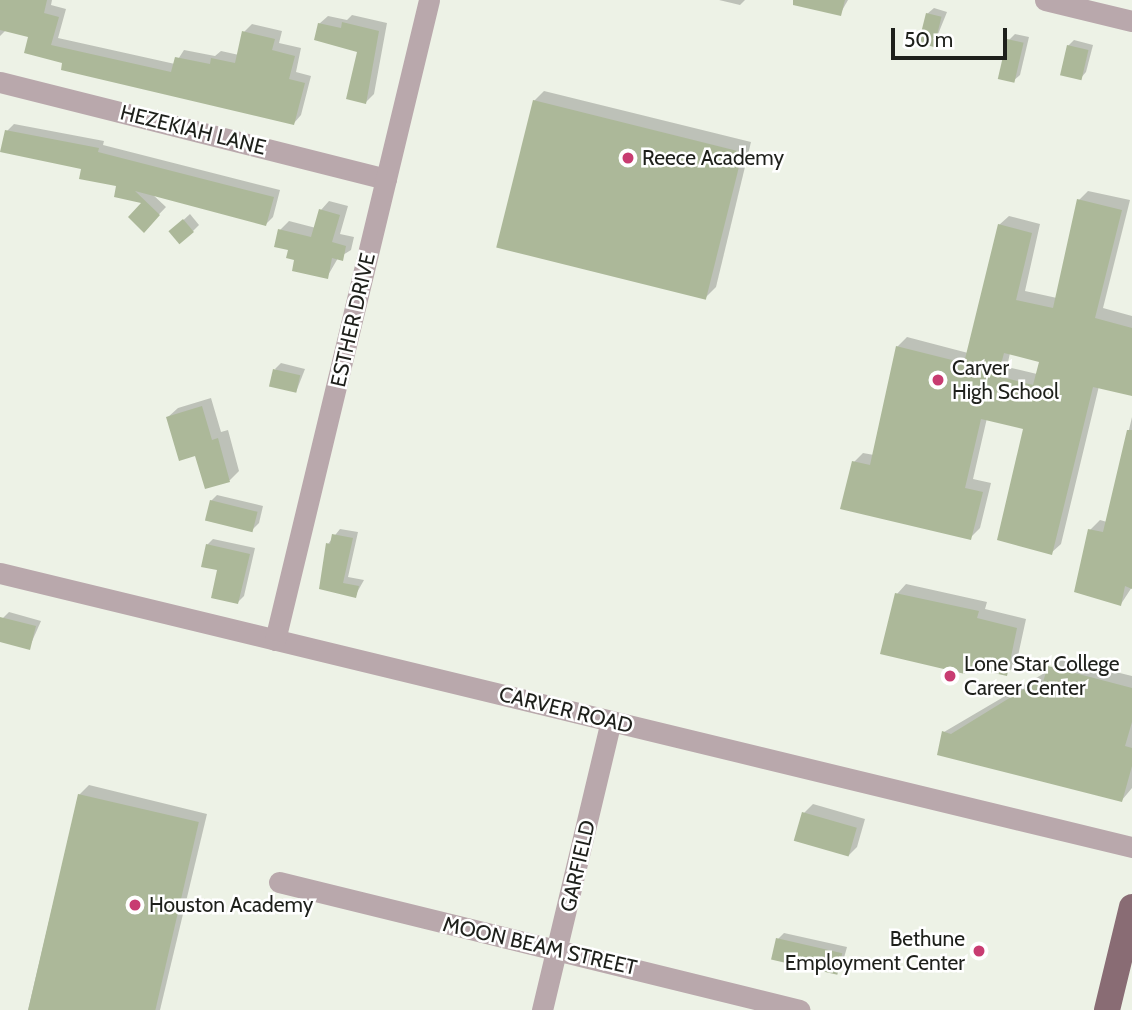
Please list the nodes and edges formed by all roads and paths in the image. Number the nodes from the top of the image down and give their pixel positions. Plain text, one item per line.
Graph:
1 (429, 0) edge
2 (1045, 0) edge
3 (1132, 22) edge
4 (0, 82) edge
5 (386, 179) junction
6 (0, 573) edge
7 (275, 640) junction
8 (611, 721) junction
9 (1132, 847) edge
10 (279, 882) dead end
11 (1132, 908) edge
12 (559, 949) junction
13 (542, 1010) edge
14 (800, 1010) edge
15 (1107, 1010) edge

1 - 5 street, ESTHER DRIVE
2 - 3 street
4 - 5 street, HEZEKIAH LANE
5 - 7 street, ESTHER DRIVE
6 - 7 street, CARVER ROAD
7 - 8 street, CARVER ROAD
8 - 9 street, CARVER ROAD
8 - 12 street, GARFIELD
10 - 12 street, MOON BEAM STREET
11 - 15 main road
12 - 13 street, GARFIELD
12 - 14 street, MOON BEAM STREET

